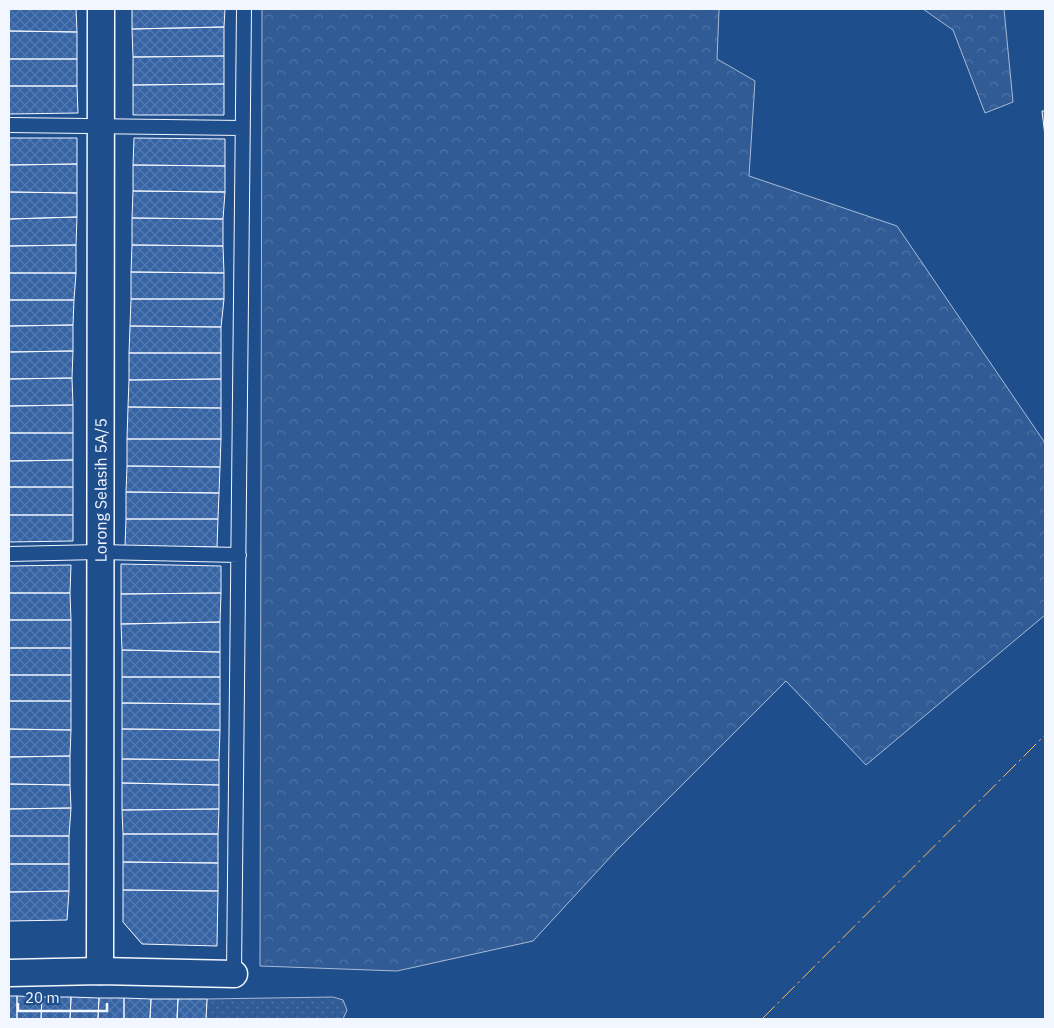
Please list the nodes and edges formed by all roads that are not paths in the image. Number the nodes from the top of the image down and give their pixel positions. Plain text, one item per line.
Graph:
1 (101, 9) edge
2 (244, 9) edge
3 (9, 125) edge
4 (100, 128) junction
5 (242, 128) junction
6 (99, 552) junction
7 (9, 554) edge
8 (239, 555) junction
9 (100, 971) junction
10 (9, 973) edge
11 (234, 974) joint

1 - 4 street, Lorong Selasih 5A/5
2 - 5 lane
3 - 4 lane
4 - 5 lane
4 - 6 street, Lorong Selasih 5A/5
5 - 8 lane
6 - 7 lane
6 - 8 lane
6 - 9 street, Lorong Selasih 5A/5
8 - 11 lane
9 - 10 street
9 - 11 street

